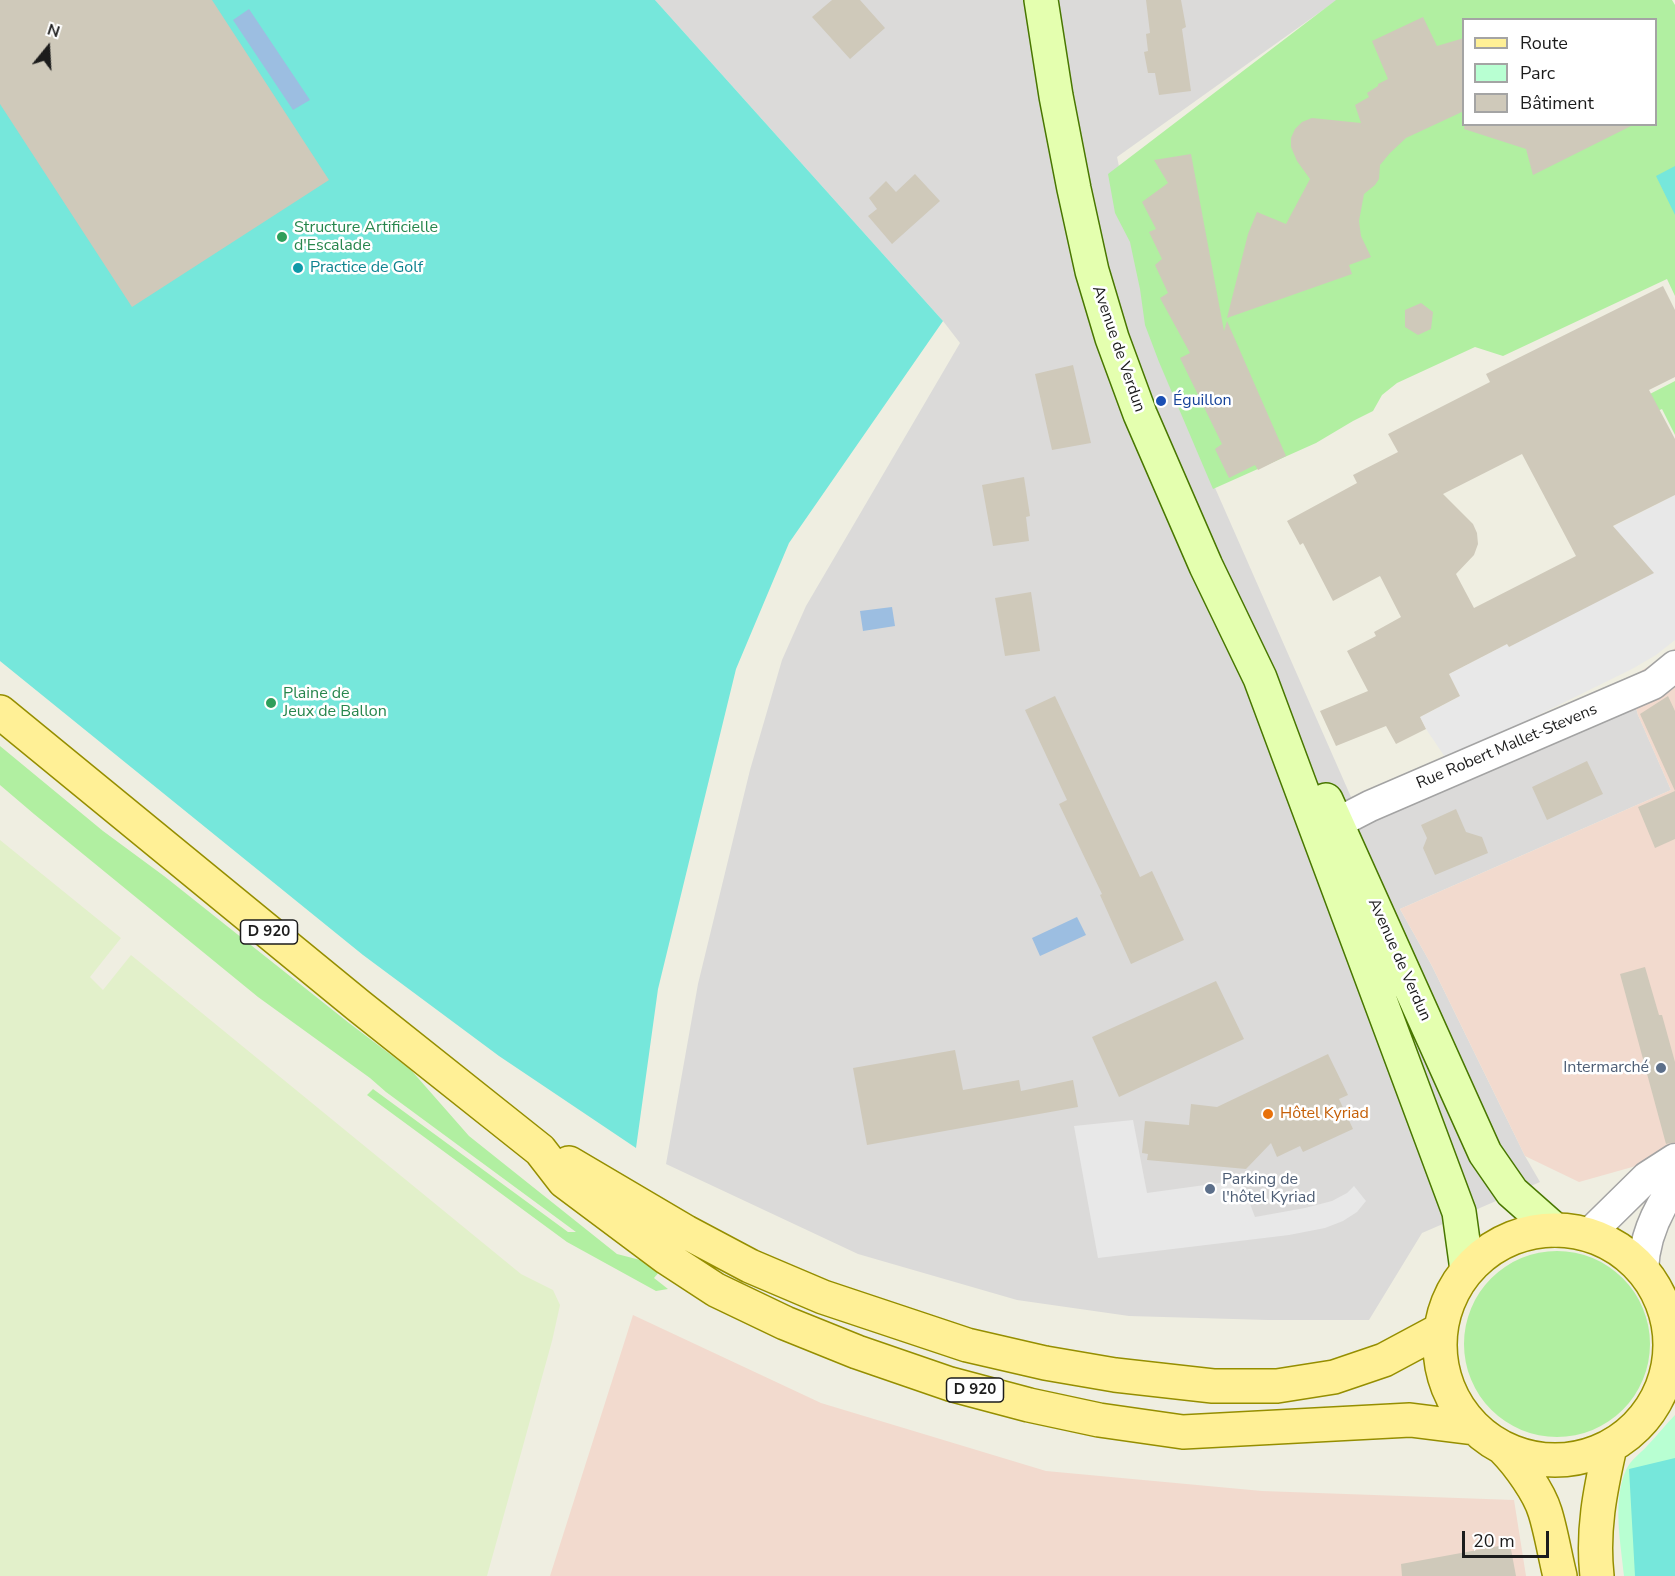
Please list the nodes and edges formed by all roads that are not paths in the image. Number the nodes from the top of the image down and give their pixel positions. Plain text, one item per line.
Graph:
1 (1041, 0) edge
2 (1675, 666) edge
3 (1260, 678) junction
4 (0, 712) edge
5 (1337, 823) junction
6 (540, 1150) junction
7 (1675, 1159) edge
8 (1675, 1185) edge
9 (1555, 1230) junction
10 (1588, 1235) junction
11 (1467, 1270) junction
12 (1642, 1270) junction
13 (1671, 1315) edge
14 (1440, 1330) junction
15 (1669, 1386) edge
16 (1474, 1428) junction
17 (1610, 1447) junction
18 (1504, 1449) junction
19 (1560, 1576) edge
20 (1597, 1576) edge

1 - 3 main road, Avenue de Verdun
2 - 5 street, Rue Robert Mallet-Stevens
3 - 5 main road, Avenue de Verdun
3 - 11 main road, Avenue de Verdun
4 - 6 main road, D 920
5 - 9 main road, Avenue de Verdun
6 - 14 main road, D 920
6 - 16 main road, D 920
7 - 10 street
8 - 12 street
9 - 10 main road
9 - 11 main road
10 - 12 main road
11 - 14 main road
12 - 13 main road
13 - 15 main road
14 - 16 main road
15 - 17 main road
16 - 18 main road
17 - 18 main road
17 - 20 main road
18 - 19 main road

